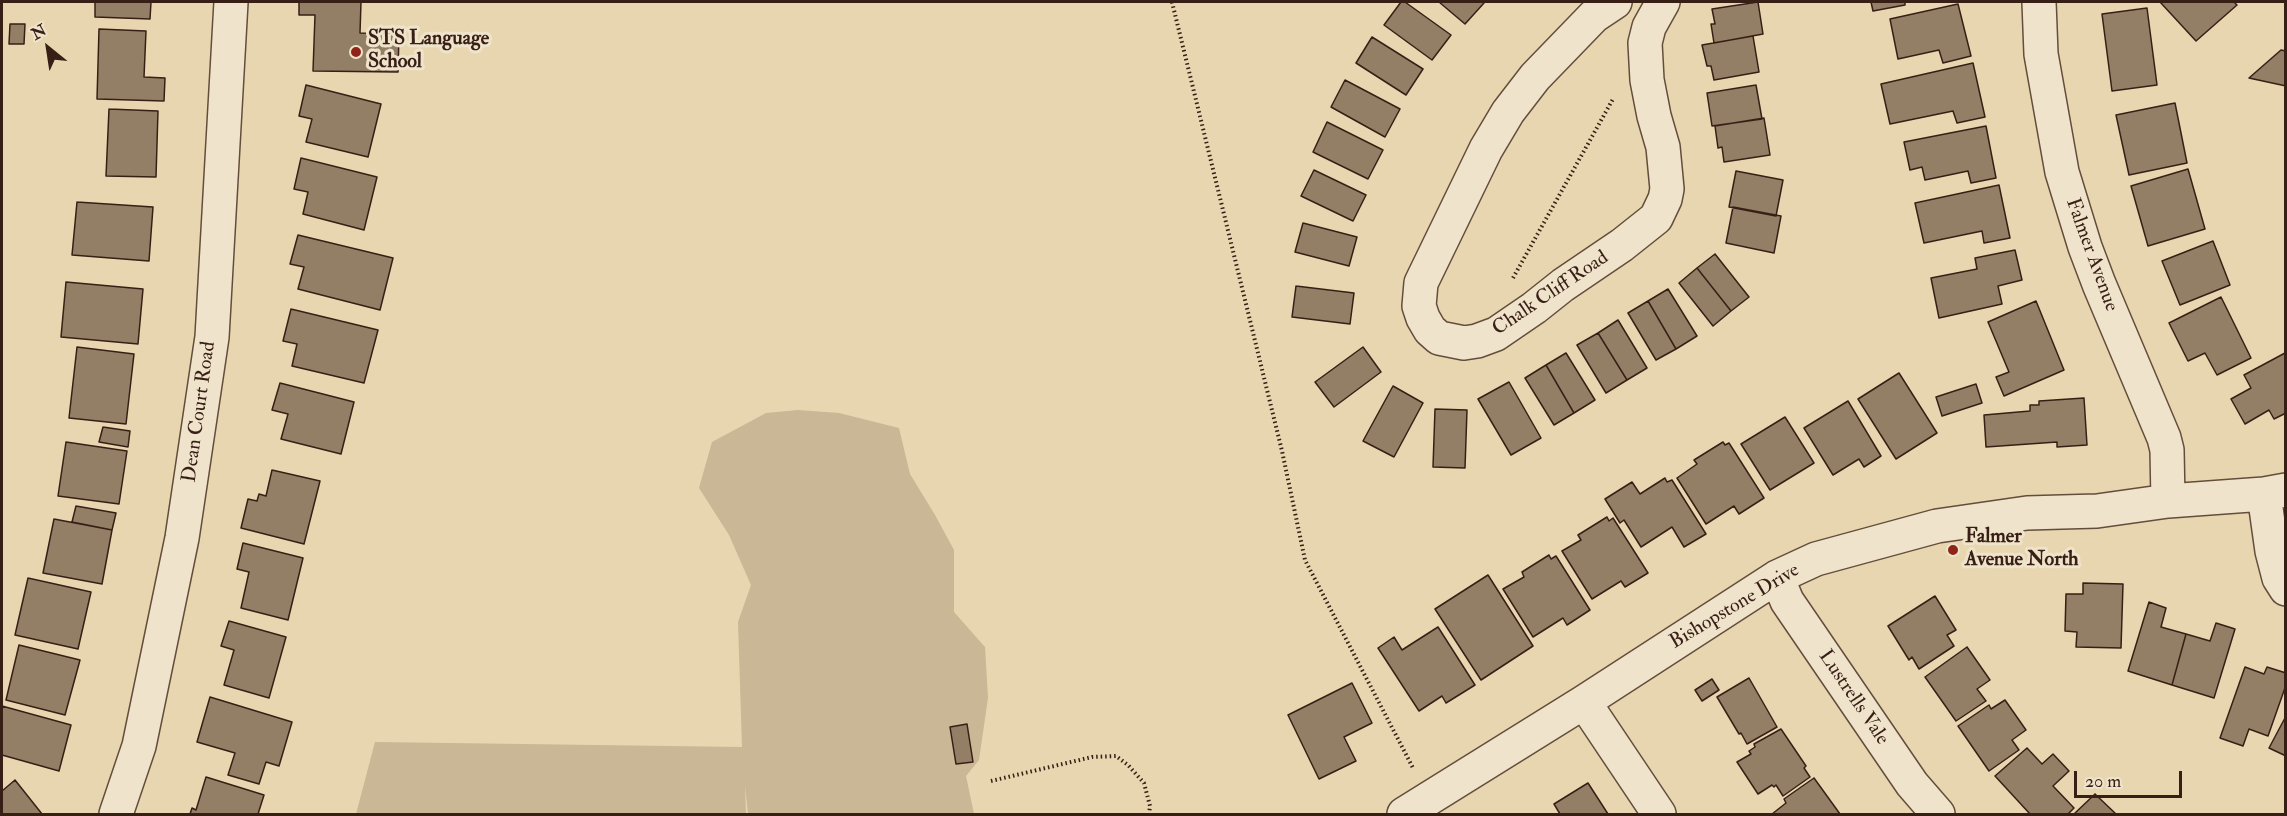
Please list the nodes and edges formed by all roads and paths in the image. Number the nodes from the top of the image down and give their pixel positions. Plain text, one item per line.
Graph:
1 (231, 2) edge
2 (1173, 2) edge
3 (1616, 2) edge
4 (1663, 2) edge
5 (2039, 2) edge
6 (1616, 95) dead end
7 (1512, 280) dead end
8 (2275, 492) edge
9 (2168, 501) junction
10 (1777, 577) junction
11 (2286, 589) edge
12 (1584, 702) junction
13 (991, 781) dead end
14 (1424, 809) edge
15 (116, 814) edge
16 (1149, 814) edge
17 (1659, 814) edge
18 (1938, 814) edge

1 - 15 street, Dean Court Road
2 - 14 path
3 - 4 street, Chalk Cliff Road
5 - 9 street, Falmer Avenue
6 - 7 path
8 - 9 street, Bishopstone Drive
8 - 11 street
9 - 10 street, Bishopstone Drive
10 - 12 street, Bishopstone Drive
10 - 18 street, Lustrells Vale
12 - 14 street, Bishopstone Drive
12 - 17 street
13 - 16 path

